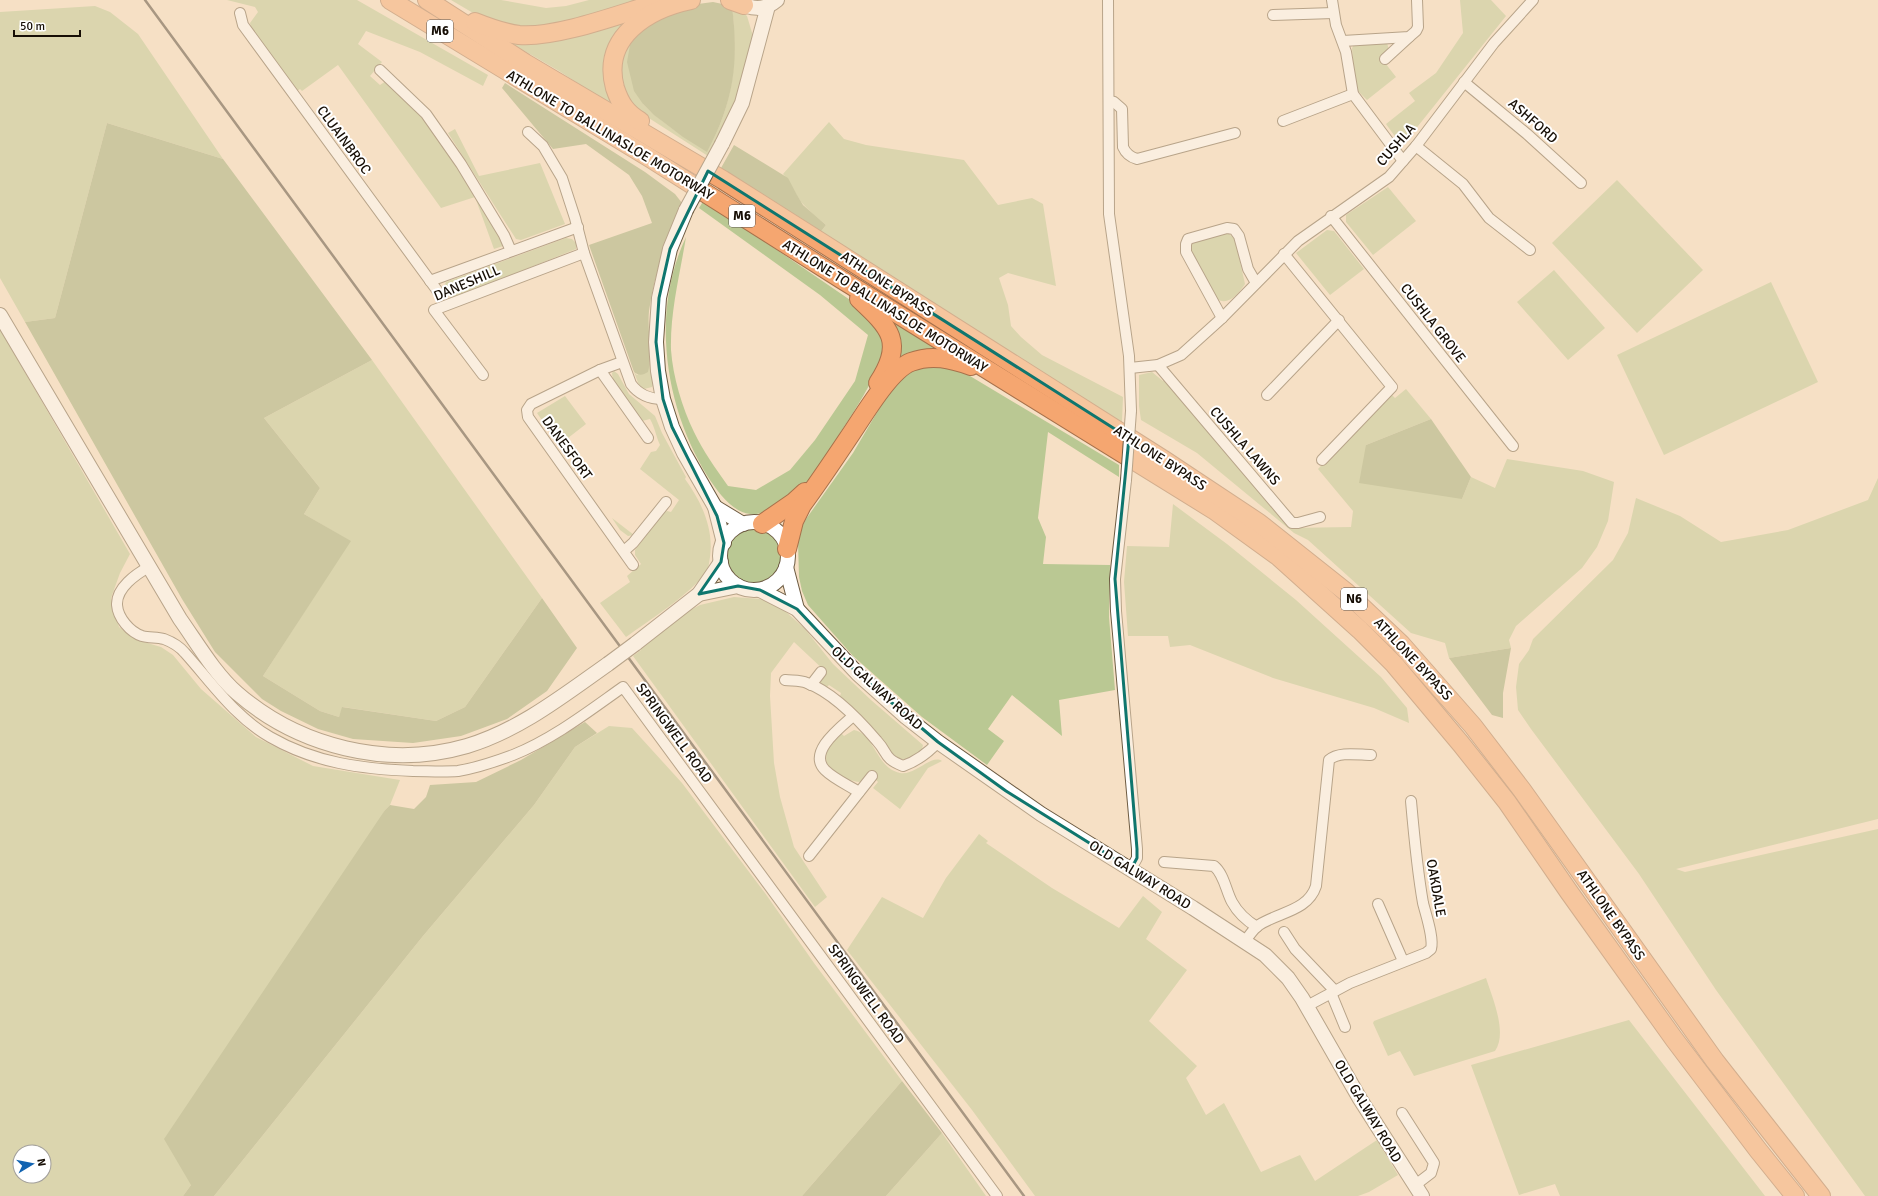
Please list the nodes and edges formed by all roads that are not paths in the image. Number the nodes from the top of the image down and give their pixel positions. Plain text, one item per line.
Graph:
1 (390, 0) edge
2 (668, 0) edge
3 (691, 0) edge
4 (1108, 0) edge
5 (1332, 0) edge
6 (1417, 0) edge
7 (1533, 0) edge
8 (430, 2) edge
9 (740, 3) edge
10 (772, 3) edge
11 (240, 13) dead end
12 (1333, 13) junction
13 (1273, 15) dead end
14 (1409, 37) junction
15 (1343, 41) junction
16 (757, 44) junction
17 (1385, 59) dead end
18 (380, 70) dead end
19 (1464, 82) junction
20 (1353, 94) junction
21 (1108, 101) junction
22 (1283, 121) dead end
23 (528, 132) dead end
24 (1235, 134) dead end
25 (1416, 146) junction
26 (1403, 161) junction
27 (723, 180) junction
28 (1581, 183) dead end
29 (1331, 216) junction
30 (578, 227) junction
31 (1530, 250) dead end
32 (511, 251) junction
33 (584, 253) junction
34 (1284, 254) junction
35 (841, 279) junction
36 (430, 281) junction
37 (1256, 284) junction
38 (439, 293) dead end
39 (0, 315) edge
40 (1222, 318) junction
41 (1339, 320) junction
42 (622, 362) junction
43 (1158, 365) junction
44 (1130, 368) junction
45 (600, 370) junction
46 (993, 372) junction
47 (483, 375) dead end
48 (1267, 395) dead end
49 (663, 399) junction
50 (648, 438) dead end
51 (1513, 446) dead end
52 (1322, 460) dead end
53 (666, 502) dead end
54 (715, 507) junction
55 (1320, 517) dead end
56 (743, 524) junction
57 (762, 524) junction
58 (724, 543) junction
59 (787, 549) junction
60 (624, 551) junction
61 (721, 562) junction
62 (633, 565) dead end
63 (149, 567) junction
64 (786, 567) junction
65 (738, 586) junction
66 (760, 590) junction
67 (699, 594) junction
68 (797, 609) junction
69 (821, 672) dead end
70 (785, 680) dead end
71 (811, 685) junction
72 (853, 716) junction
73 (938, 742) junction
74 (1371, 755) dead end
75 (872, 776) dead end
76 (859, 792) junction
77 (1411, 801) dead end
78 (809, 856) dead end
79 (1164, 862) dead end
80 (1131, 869) junction
81 (1378, 904) dead end
82 (1257, 927) junction
83 (1284, 932) dead end
84 (1246, 941) junction
85 (1403, 961) junction
86 (1333, 992) junction
87 (1307, 1006) junction
88 (1345, 1027) dead end
89 (1402, 1113) dead end
90 (1758, 1150) junction
91 (1418, 1191) edge
92 (997, 1196) edge
93 (1785, 1196) edge
94 (1795, 1196) edge
95 (1821, 1196) edge

1 - 35 highway, ATHLONE TO BALLINASLOE MOTORWAY / M6
2 - 8 highway
3 - 27 highway
4 - 21 street
5 - 12 street
6 - 14 street
7 - 19 street, CUSHLA
8 - 27 highway, ATHLONE TO BALLINASLOE MOTORWAY / M6
9 - 10 main road
9 - 16 main road
10 - 16 main road
11 - 36 street, CLUAINBROC
12 - 13 street
12 - 15 street
14 - 15 street
14 - 17 street
15 - 20 street
16 - 49 main road, bridge
18 - 32 street
19 - 25 street, CUSHLA
19 - 28 street, ASHFORD
20 - 22 street
20 - 26 street
21 - 24 street
21 - 44 street
23 - 30 street
25 - 26 street, CUSHLA
25 - 31 street
26 - 29 street, CUSHLA
27 - 95 highway, ATHLONE BYPASS / N6
29 - 34 street, CUSHLA
29 - 51 street, CUSHLA GROVE
30 - 32 street
30 - 33 street
32 - 36 street
33 - 42 street
33 - 47 street, DANESHILL
34 - 37 street, CUSHLA
34 - 41 street
35 - 46 highway, ATHLONE TO BALLINASLOE MOTORWAY / M6
35 - 57 highway
36 - 38 street, CLUAINBROC
37 - 40 street, CUSHLA
37 - 40 street
39 - 63 main road
40 - 43 street, CUSHLA
41 - 48 street
41 - 52 street
42 - 45 street, DANESFORT
42 - 49 street
43 - 44 street, CUSHLA
43 - 55 street, CUSHLA LAWNS
44 - 80 street, bridge
45 - 50 street
45 - 60 street, DANESFORT
46 - 59 highway
46 - 90 highway, ATHLONE BYPASS / N6
49 - 54 main road
53 - 60 street
54 - 56 main road
54 - 58 main road
56 - 57 main road
56 - 58 main road
57 - 59 main road
58 - 61 main road
59 - 64 main road
60 - 62 street, DANESFORT
61 - 65 main road
61 - 67 main road
63 - 67 main road, bridge
63 - 92 street, SPRINGWELL ROAD
64 - 66 main road
64 - 68 main road
65 - 66 main road
65 - 67 main road
66 - 68 main road
68 - 73 main road, OLD GALWAY ROAD
69 - 71 street
70 - 71 street
71 - 72 street
72 - 73 street
72 - 76 street
73 - 80 main road, OLD GALWAY ROAD
74 - 82 street
75 - 76 street
76 - 78 street
77 - 85 street, OAKDALE
79 - 82 street
80 - 84 main road, OLD GALWAY ROAD
81 - 85 street
82 - 84 street
83 - 86 street
84 - 87 main road, OLD GALWAY ROAD
85 - 86 street, OAKDALE
86 - 87 street, OAKDALE
86 - 88 street
87 - 91 main road, OLD GALWAY ROAD
89 - 91 street
90 - 93 highway
90 - 94 highway, ATHLONE BYPASS / N6

